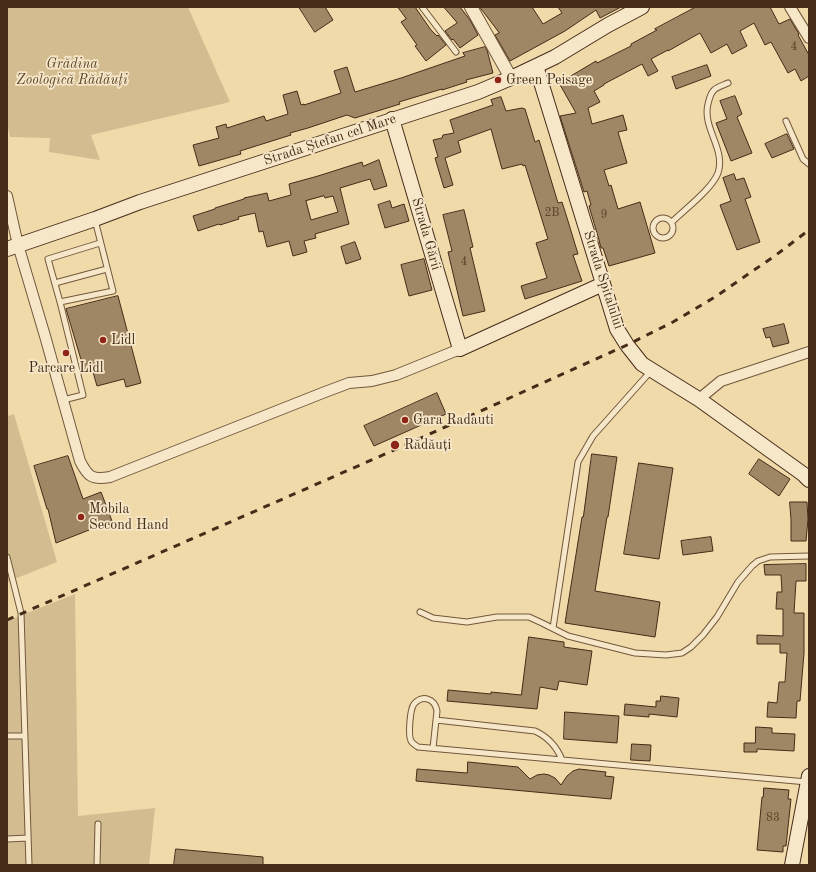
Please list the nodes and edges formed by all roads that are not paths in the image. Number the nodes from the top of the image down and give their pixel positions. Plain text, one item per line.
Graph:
1 (422, 7) edge
2 (471, 7) edge
3 (642, 7) edge
4 (790, 7) edge
5 (809, 38) edge
6 (456, 52) dead end
7 (536, 66) junction
8 (511, 78) junction
9 (728, 83) dead end
10 (392, 120) junction
11 (786, 121) dead end
12 (809, 164) edge
13 (7, 196) edge
14 (95, 219) junction
15 (672, 222) junction
16 (100, 243) junction
17 (12, 247) edge
18 (108, 269) junction
19 (55, 283) junction
20 (603, 284) junction
21 (60, 302) junction
22 (460, 349) junction
23 (809, 352) edge
24 (652, 371) junction
25 (63, 400) junction
26 (700, 400) junction
27 (809, 480) edge
28 (809, 556) edge
29 (7, 557) edge
30 (420, 612) dead end
31 (553, 628) junction
32 (436, 720) junction
33 (7, 736) edge
34 (25, 736) junction
35 (433, 748) junction
36 (562, 760) junction
37 (808, 779) edge
38 (98, 824) dead end
39 (28, 838) junction
40 (7, 839) edge
41 (29, 865) edge
42 (97, 865) edge
43 (792, 865) edge

1 - 6 lane
2 - 8 street
3 - 7 main road, Strada Ștefan cel Mare
4 - 5 street
7 - 8 main road, Strada Ștefan cel Mare
7 - 20 main road, Strada Spitalului
8 - 10 main road, Strada Ștefan cel Mare
9 - 15 lane
10 - 14 main road, Strada Ștefan cel Mare
10 - 22 main road, Strada Gării
11 - 12 lane
13 - 17 street
14 - 16 lane
14 - 17 main road, Strada Ștefan cel Mare
15 - 15 lane
16 - 18 lane
16 - 19 lane
17 - 25 street
18 - 19 lane
18 - 21 lane
19 - 21 lane
20 - 22 main road
20 - 24 main road, Strada Spitalului
21 - 25 lane
22 - 25 street
23 - 26 street
24 - 26 main road, Strada Spitalului
24 - 31 lane
26 - 27 main road, Strada Spitalului
28 - 31 lane
29 - 34 lane
30 - 31 lane
32 - 35 lane
32 - 35 lane
32 - 36 lane
33 - 34 lane
34 - 39 lane
35 - 36 lane
36 - 37 lane
37 - 43 main road
38 - 42 lane
39 - 40 lane
39 - 41 lane

